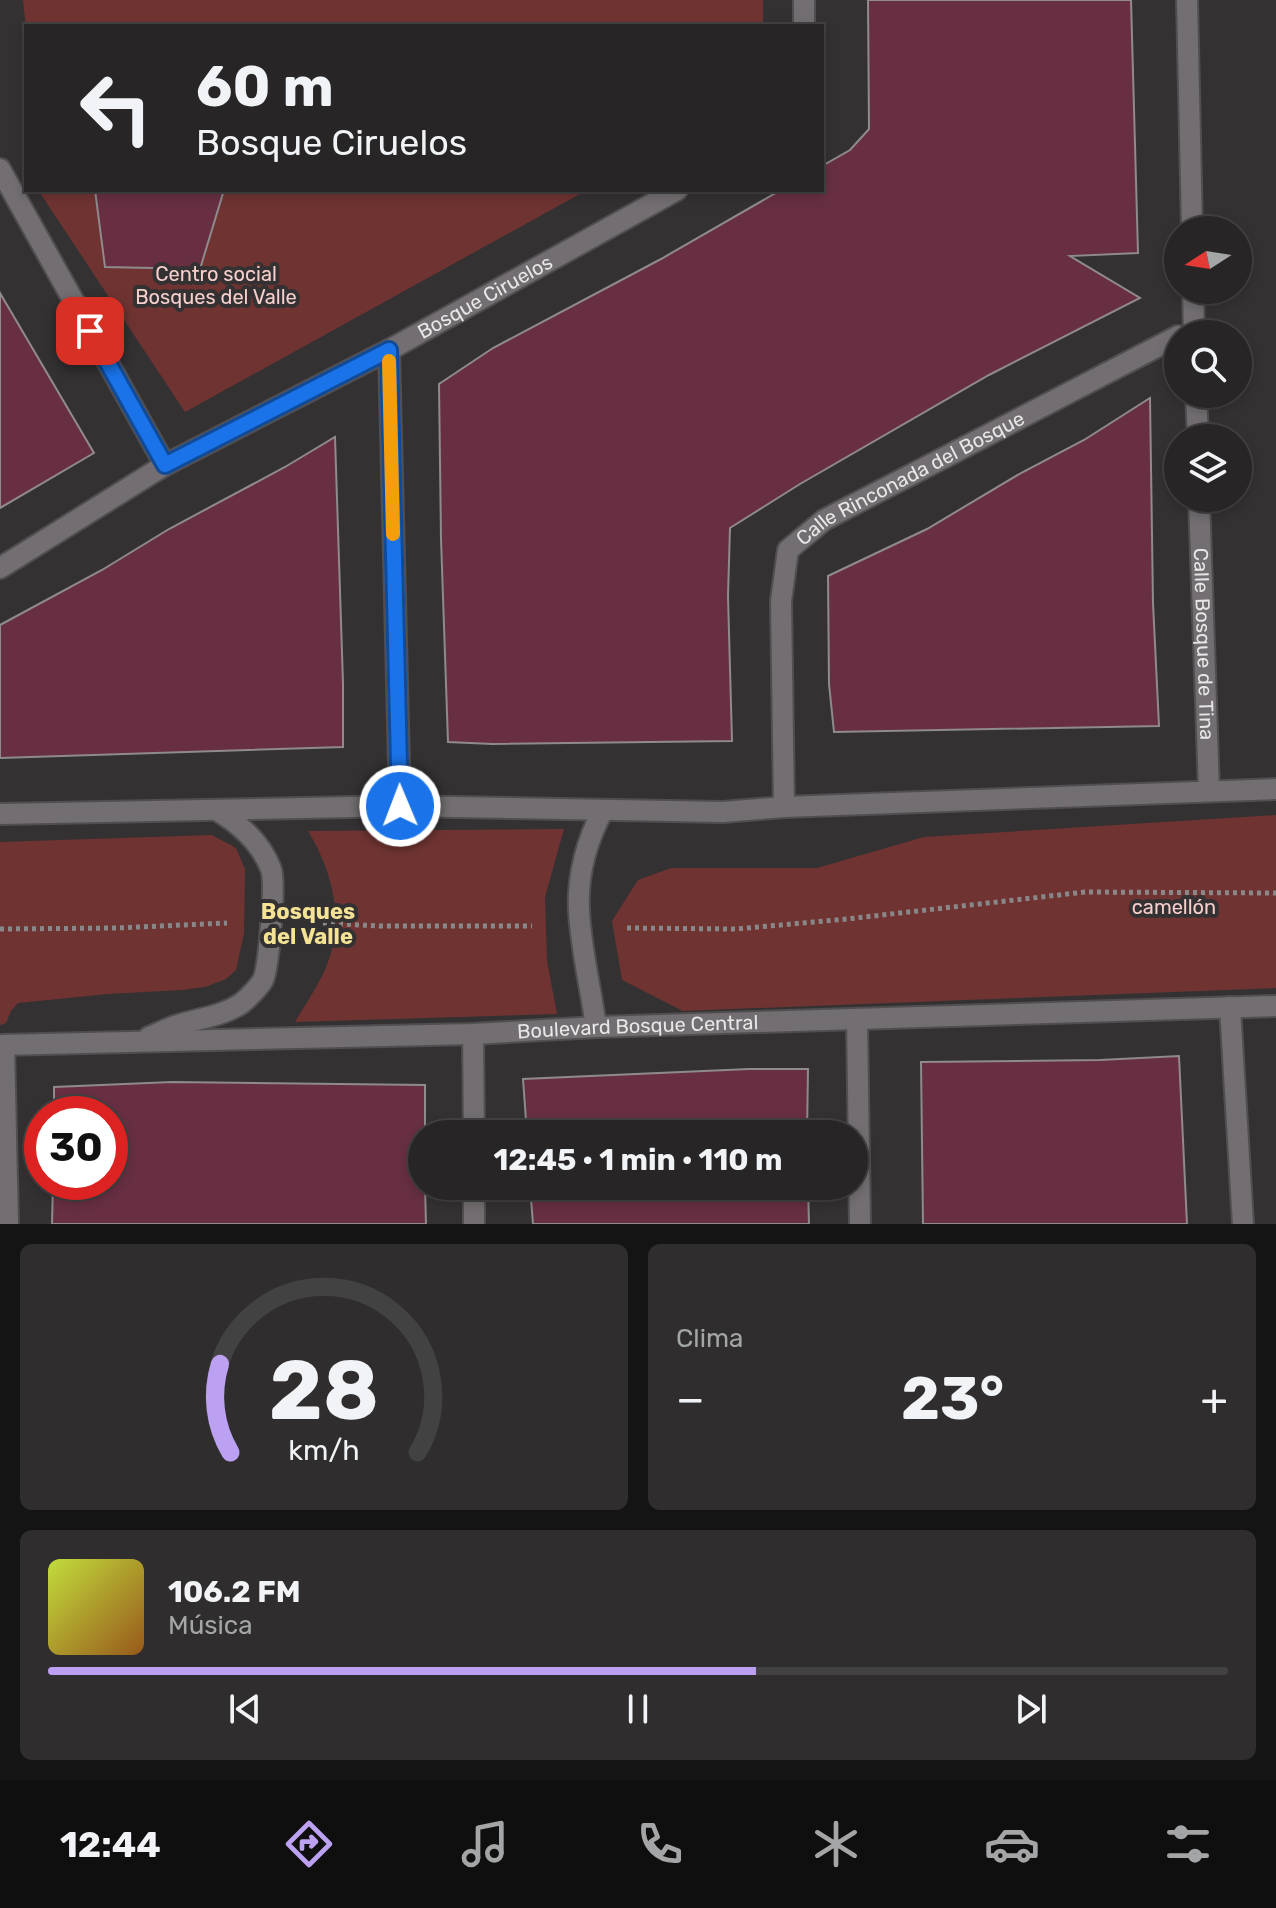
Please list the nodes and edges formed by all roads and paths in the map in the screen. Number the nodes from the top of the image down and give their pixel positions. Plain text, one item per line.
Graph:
1 (804, 0) edge
2 (1187, 0) edge
3 (804, 24) edge
4 (0, 169) edge
5 (673, 192) edge
6 (1192, 216) edge
7 (1164, 345) edge
8 (389, 350) junction
9 (165, 465) junction
10 (1199, 512) edge
11 (0, 568) edge
12 (1276, 789) edge
13 (1209, 791) junction
14 (400, 806) junction
15 (784, 807) junction
16 (603, 810) junction
17 (218, 811) junction
18 (0, 814) edge
19 (1276, 893) edge
20 (227, 923) dead end
21 (323, 923) dead end
22 (532, 926) dead end
23 (627, 928) dead end
24 (0, 929) edge
25 (1276, 1006) edge
26 (1230, 1007) junction
27 (857, 1019) junction
28 (596, 1027) junction
29 (473, 1034) junction
30 (138, 1042) junction
31 (2, 1045) edge
32 (474, 1120) edge
33 (474, 1200) edge
34 (8, 1224) edge
35 (474, 1224) edge
36 (860, 1224) edge
37 (1243, 1224) edge

1 - 3 street
2 - 6 street
4 - 9 street
5 - 8 street, Bosque Ciruelos
7 - 15 street, Calle Rinconada del Bosque
8 - 9 street, Bosque Ciruelos
8 - 14 street
9 - 11 street, Bosque Ciruelos
10 - 13 street, Calle Bosque de Tina
12 - 13 street
13 - 15 street
14 - 16 street
14 - 17 street
15 - 16 street
16 - 28 street
17 - 18 street
17 - 30 street
19 - 23 path
20 - 24 path
21 - 22 path
25 - 26 street, Boulevard Bosque Central
26 - 27 street, Boulevard Bosque Central
26 - 37 street
27 - 28 street, Boulevard Bosque Central
27 - 36 street
28 - 29 street, Boulevard Bosque Central
29 - 30 street, Boulevard Bosque Central
29 - 32 street
30 - 31 street, Boulevard Bosque Central
31 - 34 street
33 - 35 street

